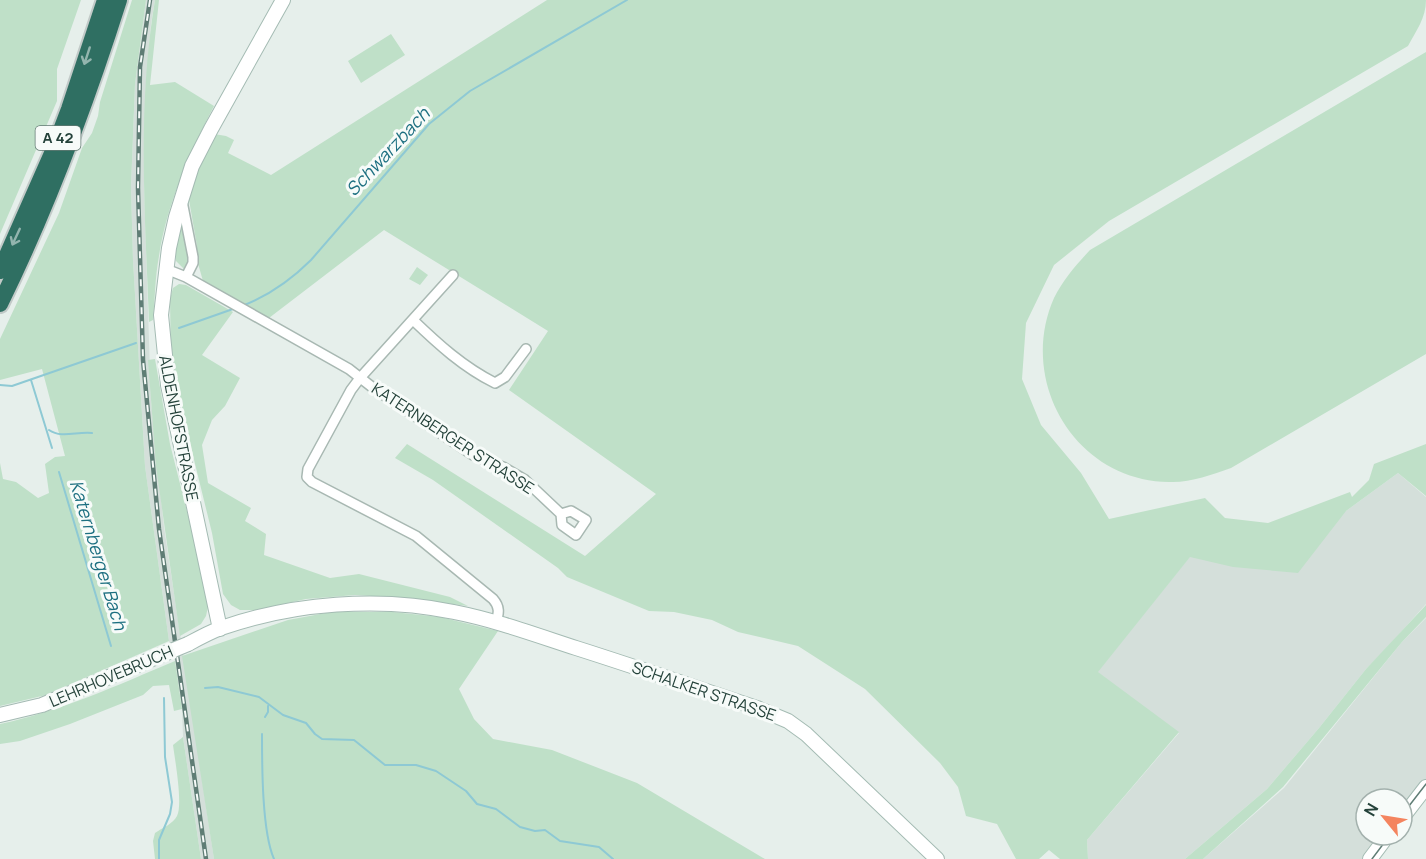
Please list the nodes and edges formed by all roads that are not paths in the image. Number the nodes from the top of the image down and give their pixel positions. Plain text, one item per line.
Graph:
1 (105, 0) edge
2 (119, 0) edge
3 (283, 0) edge
4 (182, 197) junction
5 (166, 269) junction
6 (0, 271) edge
7 (453, 275) dead end
8 (186, 277) junction
9 (0, 304) edge
10 (413, 320) junction
11 (526, 349) dead end
12 (360, 378) junction
13 (561, 514) dead end
14 (496, 622) junction
15 (220, 628) junction
16 (0, 716) edge
17 (1426, 787) edge
18 (1414, 802) edge
19 (936, 859) edge

1 -> 6 highway, A 42
2 - 9 highway, A 42
3 - 4 street, ALDENHOFSTRASSE
4 - 5 street, ALDENHOFSTRASSE
4 - 8 street
5 - 8 street, KATERNBERGER STRASSE
5 - 15 street, ALDENHOFSTRASSE
7 - 10 street
8 - 12 street, KATERNBERGER STRASSE
10 - 11 street
10 - 12 street
12 - 13 street, KATERNBERGER STRASSE
12 - 14 street
14 - 15 street, SCHALKER STRASSE
14 - 19 street, SCHALKER STRASSE
15 - 16 street, LEHRHOVEBRUCH, bridge
17 - 18 street

